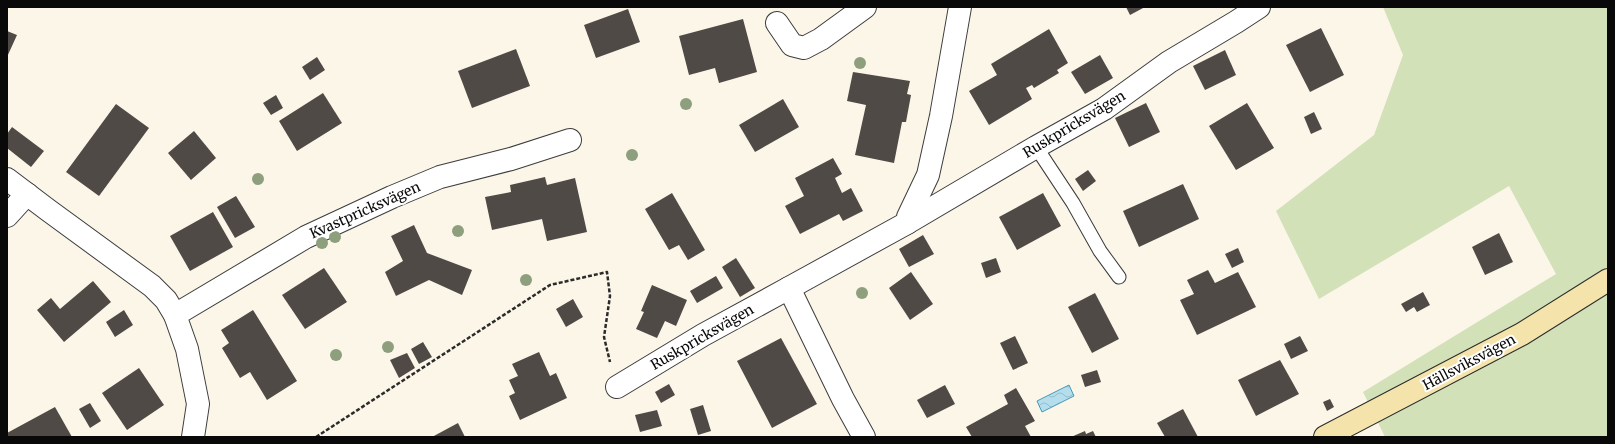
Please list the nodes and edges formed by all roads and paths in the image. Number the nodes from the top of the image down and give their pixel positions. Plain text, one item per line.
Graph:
1 (865, 7) edge
2 (960, 7) edge
3 (1258, 7) edge
4 (777, 23) dead end
5 (570, 140) dead end
6 (1036, 147) junction
7 (7, 179) edge
8 (27, 194) junction
9 (7, 216) edge
10 (907, 223) junction
11 (1119, 277) dead end
12 (1608, 280) edge
13 (789, 288) junction
14 (174, 315) junction
15 (617, 387) joint
16 (193, 437) edge
17 (316, 437) edge
18 (864, 437) edge
19 (1325, 437) edge

1 - 4 street
2 - 10 street
3 - 6 street, Ruskpricksvägen
5 - 14 street, Kvastpricksvägen
6 - 10 street, Ruskpricksvägen
6 - 11 lane
7 - 8 street
8 - 9 street
8 - 14 street
10 - 13 street, Ruskpricksvägen
12 - 19 street, Hällsviksvägen
13 - 15 street, Ruskpricksvägen
13 - 18 street
14 - 16 street
15 - 17 path

